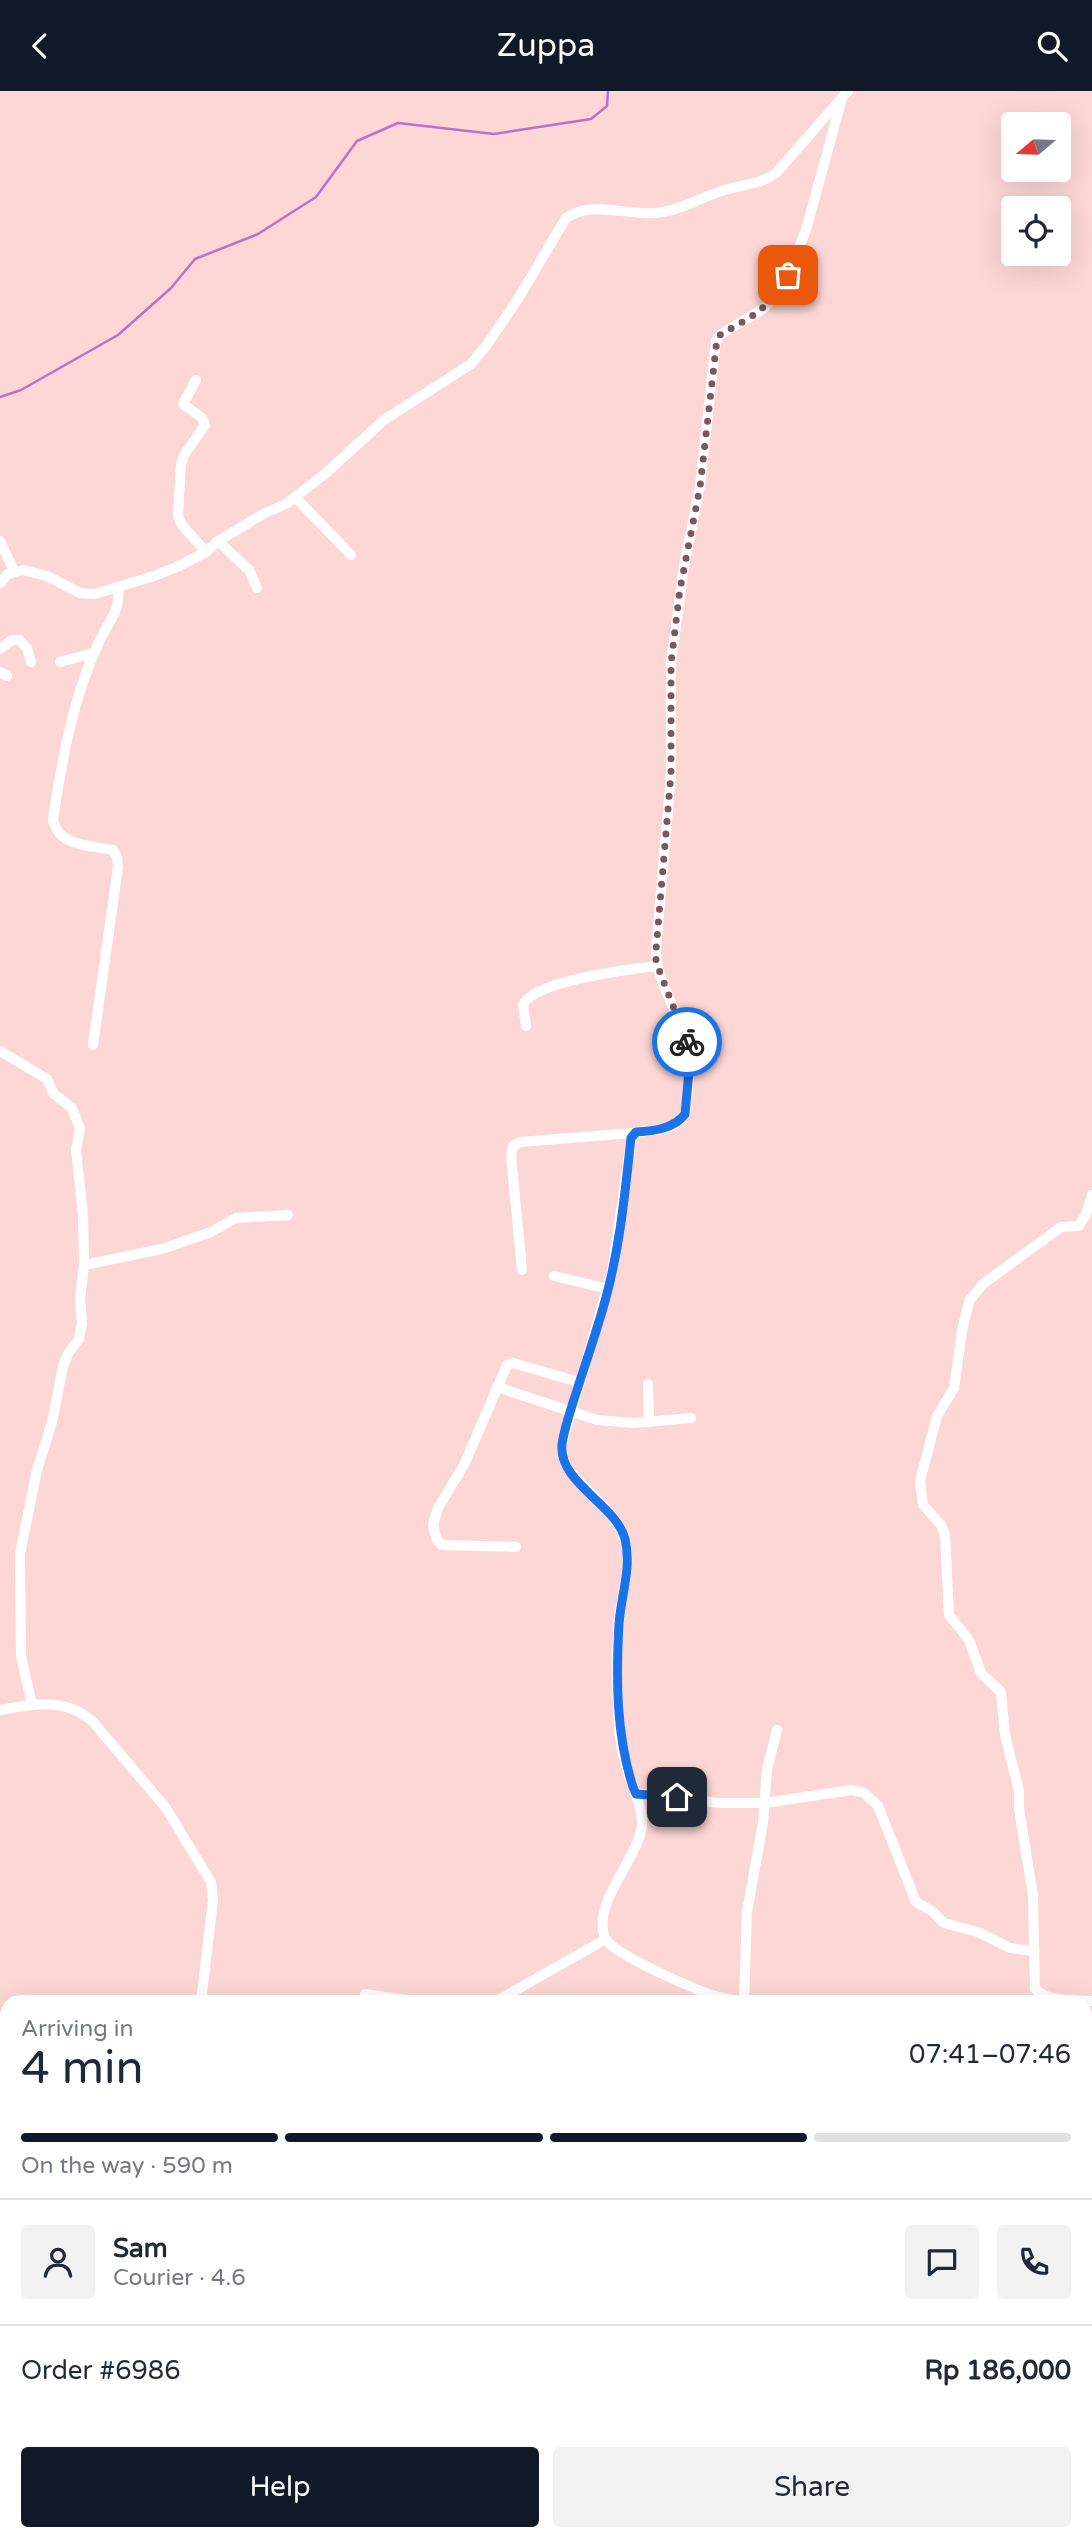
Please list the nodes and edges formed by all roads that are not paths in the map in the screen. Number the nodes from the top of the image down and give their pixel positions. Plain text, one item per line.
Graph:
1 (845, 95) edge
2 (196, 380) dead end
3 (295, 497) junction
4 (0, 541) edge
5 (218, 541) junction
6 (206, 552) junction
7 (351, 555) dead end
8 (14, 571) junction
9 (0, 583) edge
10 (118, 588) junction
11 (257, 588) dead end
12 (0, 649) edge
13 (94, 653) junction
14 (31, 661) dead end
15 (60, 662) dead end
16 (657, 966) junction
17 (526, 1026) dead end
18 (93, 1045) dead end
19 (0, 1051) edge
20 (633, 1133) junction
21 (1092, 1195) edge
22 (288, 1215) dead end
23 (84, 1265) junction
24 (522, 1270) dead end
25 (554, 1276) dead end
26 (608, 1289) junction
27 (579, 1382) junction
28 (648, 1384) dead end
29 (497, 1387) junction
30 (570, 1410) junction
31 (691, 1418) dead end
32 (649, 1422) junction
33 (516, 1547) dead end
34 (32, 1705) junction
35 (0, 1710) edge
36 (777, 1731) dead end
37 (636, 1794) junction
38 (764, 1803) junction
39 (606, 1939) junction
40 (1035, 1951) junction
41 (365, 1994) dead end
42 (202, 1995) edge
43 (372, 1995) edge
44 (507, 1995) edge
45 (712, 1995) edge
46 (743, 1995) edge
47 (1038, 1995) edge

1 - 3 street
1 - 16 street
2 - 6 street
3 - 5 street
3 - 7 street
4 - 8 street
5 - 6 street
5 - 11 street
6 - 10 street
8 - 9 street
8 - 10 street
10 - 13 street
12 - 14 street
13 - 15 street
13 - 18 street
16 - 17 street
16 - 20 street
19 - 23 street
20 - 24 street
20 - 26 street
21 - 40 street
22 - 23 street
23 - 34 street
25 - 26 street
26 - 27 street
27 - 29 street
27 - 30 street
28 - 32 street
29 - 30 street
29 - 33 street
30 - 32 street
30 - 37 street
31 - 32 street
34 - 35 street
34 - 42 street
36 - 38 street
37 - 38 street
37 - 39 street
38 - 40 street
38 - 46 street
39 - 44 street
39 - 45 street
40 - 47 street
41 - 43 street

